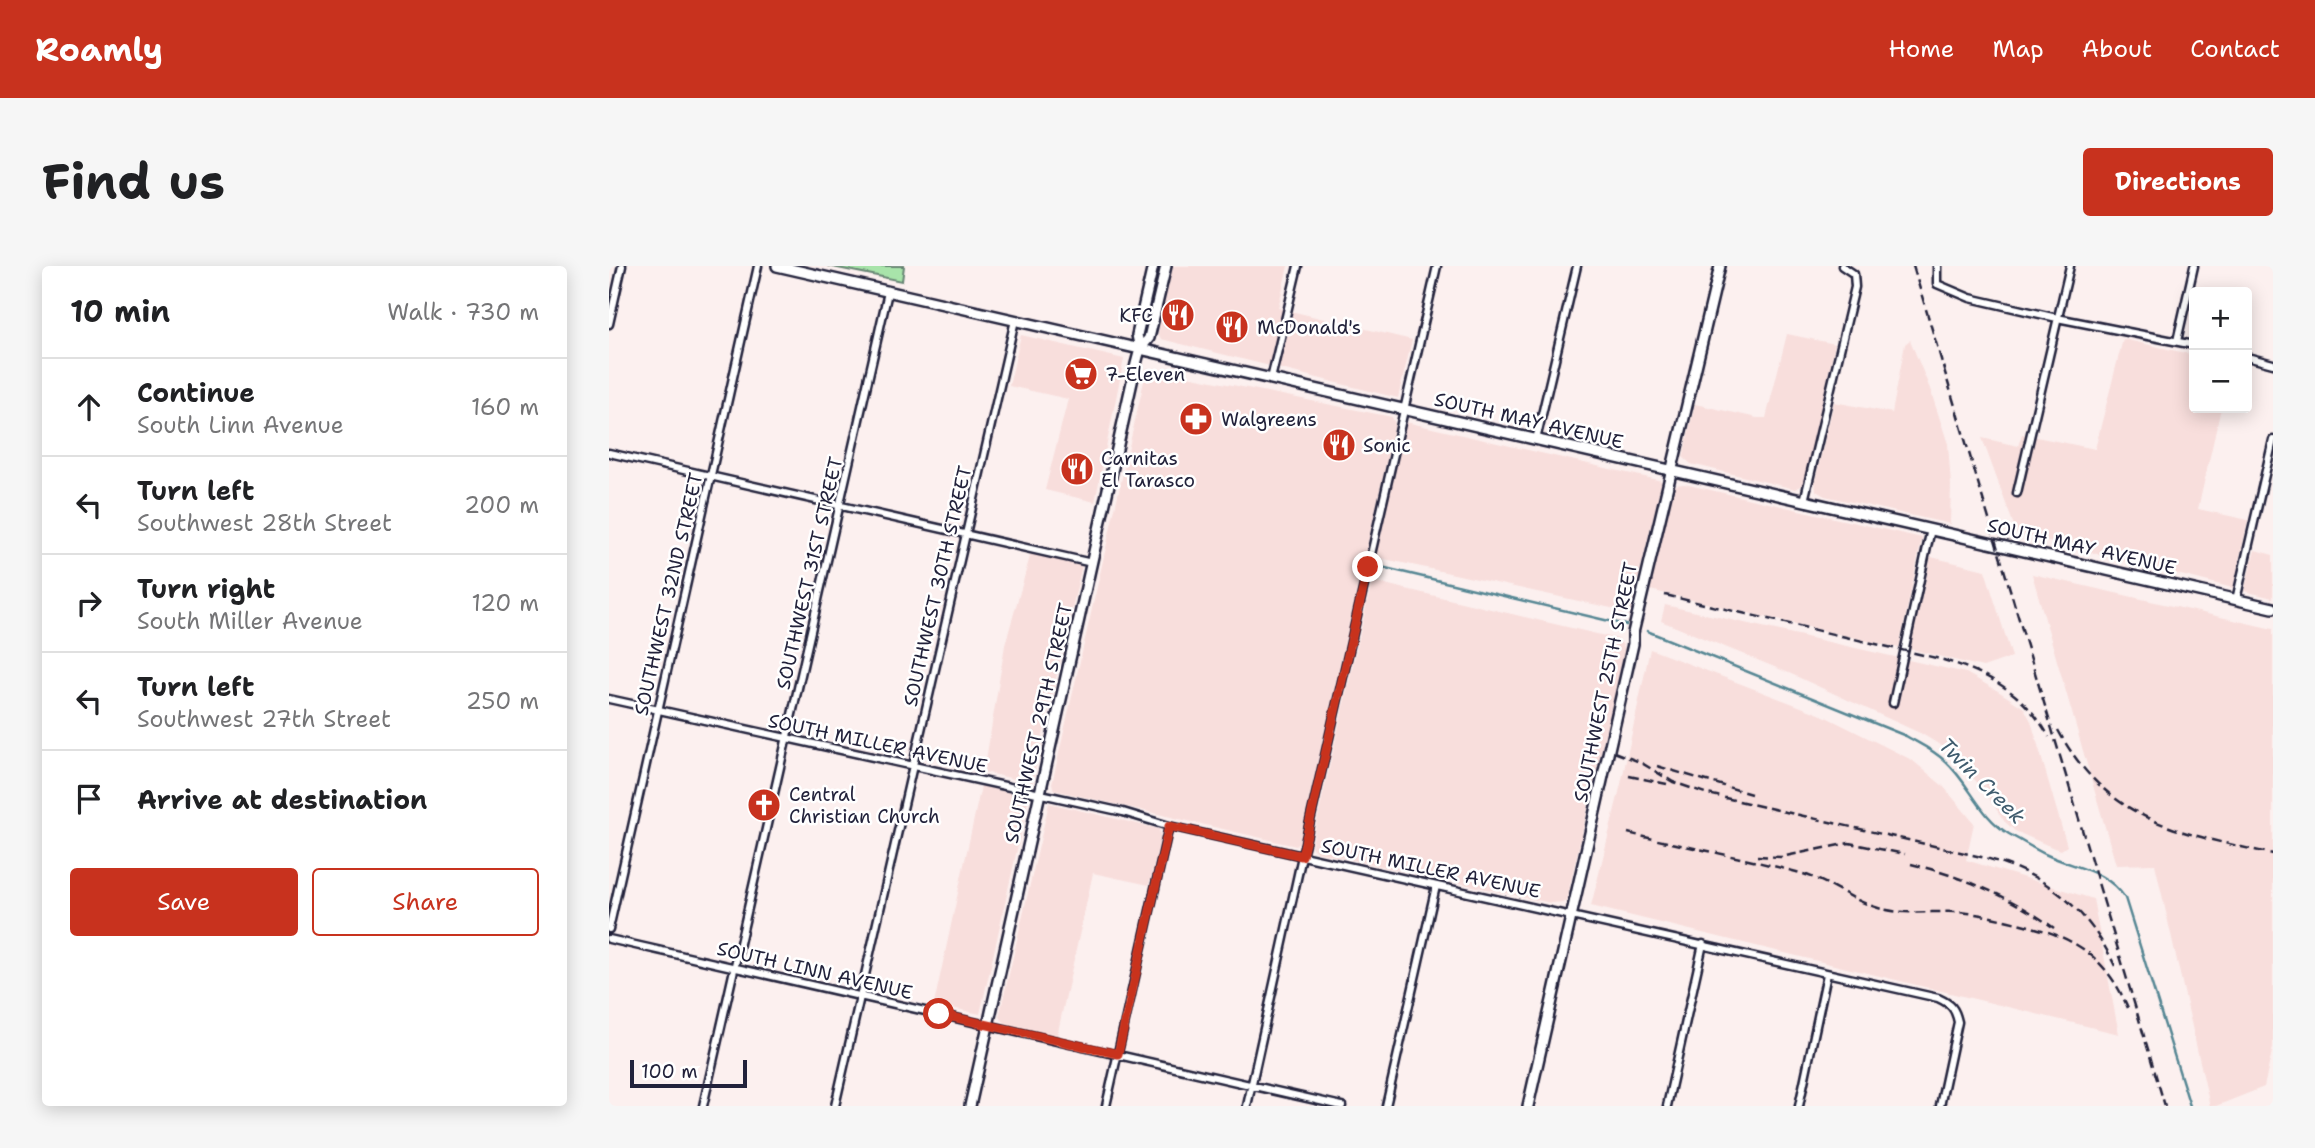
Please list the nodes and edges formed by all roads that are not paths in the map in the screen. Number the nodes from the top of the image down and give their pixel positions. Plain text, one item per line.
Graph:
1 (622, 266) edge
2 (758, 266) edge
3 (777, 266) edge
4 (1153, 266) edge
5 (1166, 266) edge
6 (1298, 266) edge
7 (1437, 266) edge
8 (1577, 266) edge
9 (1720, 266) edge
10 (1842, 266) edge
11 (1937, 266) edge
12 (2070, 266) edge
13 (2194, 266) edge
14 (888, 292) junction
15 (2057, 318) junction
16 (1015, 320) junction
17 (609, 324) edge
18 (2177, 341) junction
19 (2189, 344) edge
20 (1140, 349) junction
21 (2252, 358) edge
22 (2273, 363) edge
23 (1271, 379) junction
24 (1403, 409) junction
25 (1537, 440) junction
26 (2273, 440) edge
27 (609, 453) edge
28 (1671, 471) junction
29 (711, 477) junction
30 (2017, 493) dead end
31 (1804, 501) junction
32 (841, 505) junction
33 (1931, 529) junction
34 (965, 534) junction
35 (1092, 563) junction
36 (2237, 600) junction
37 (2273, 608) edge
38 (609, 699) edge
39 (1893, 703) dead end
40 (658, 710) junction
41 (787, 739) junction
42 (912, 765) junction
43 (1040, 794) junction
44 (1169, 826) junction
45 (1302, 856) junction
46 (1436, 886) junction
47 (1571, 914) junction
48 (609, 929) edge
49 (609, 939) edge
50 (1703, 944) junction
51 (734, 968) junction
52 (1827, 974) junction
53 (860, 997) junction
54 (988, 1025) junction
55 (1118, 1054) junction
56 (1252, 1086) junction
57 (703, 1106) edge
58 (835, 1106) edge
59 (970, 1106) edge
60 (1106, 1106) edge
61 (1247, 1106) edge
62 (1342, 1106) edge
63 (1386, 1106) edge
64 (1528, 1106) edge
65 (1667, 1106) edge
66 (1799, 1106) edge
67 (1940, 1106) edge

1 - 17 street
2 - 29 street, SOUTHWEST 32ND STREET
3 - 14 main road, SOUTH MAY AVENUE
4 - 20 main road, SOUTHWEST 29TH STREET
5 - 20 main road, SOUTHWEST 29TH STREET
6 - 23 street
7 - 24 street
8 - 25 street
9 - 28 main road, SOUTHWEST 25TH STREET
10 - 31 street
11 - 15 street
12 - 15 street
13 - 18 street
14 - 16 main road, SOUTH MAY AVENUE
14 - 32 street, SOUTHWEST 31ST STREET
15 - 18 street
15 - 30 street
16 - 20 main road, SOUTH MAY AVENUE
16 - 34 street, SOUTHWEST 30TH STREET
18 - 19 street
20 - 23 main road, SOUTH MAY AVENUE
20 - 35 main road, SOUTHWEST 29TH STREET
21 - 22 street
23 - 24 main road, SOUTH MAY AVENUE
24 - 25 main road, SOUTH MAY AVENUE
24 - 45 street
25 - 28 main road, SOUTH MAY AVENUE
26 - 36 street
27 - 29 street
28 - 31 main road, SOUTH MAY AVENUE
28 - 47 main road, SOUTHWEST 25TH STREET
29 - 32 street
29 - 40 street, SOUTHWEST 32ND STREET
31 - 33 main road, SOUTH MAY AVENUE
32 - 34 street
32 - 41 street, SOUTHWEST 31ST STREET
33 - 36 main road, SOUTH MAY AVENUE
33 - 39 street
34 - 35 street
34 - 42 street, SOUTHWEST 30TH STREET
35 - 43 main road, SOUTHWEST 29TH STREET
36 - 37 main road, SOUTH MAY AVENUE
38 - 40 street, SOUTH MILLER AVENUE
40 - 41 street, SOUTH MILLER AVENUE
40 - 48 street, SOUTHWEST 32ND STREET
41 - 42 street, SOUTH MILLER AVENUE
41 - 51 street, SOUTHWEST 31ST STREET
42 - 43 street, SOUTH MILLER AVENUE
42 - 53 street, SOUTHWEST 30TH STREET
43 - 44 street, SOUTH MILLER AVENUE
43 - 54 main road, SOUTHWEST 29TH STREET
44 - 45 street, SOUTH MILLER AVENUE
44 - 55 street
45 - 46 street, SOUTH MILLER AVENUE
45 - 56 street
46 - 47 street, SOUTH MILLER AVENUE
46 - 63 street
47 - 50 street, SOUTH MILLER AVENUE
47 - 64 main road, SOUTHWEST 25TH STREET
49 - 51 street, SOUTH LINN AVENUE
50 - 52 street, SOUTH MILLER AVENUE
50 - 65 street
51 - 53 street, SOUTH LINN AVENUE
51 - 57 street, SOUTHWEST 31ST STREET
52 - 66 street
52 - 67 street, SOUTH MILLER AVENUE
53 - 54 street, SOUTH LINN AVENUE
53 - 58 street, SOUTHWEST 30TH STREET
54 - 55 street, SOUTH LINN AVENUE
54 - 59 main road, SOUTHWEST 29TH STREET
55 - 56 street, SOUTH LINN AVENUE
55 - 60 street
56 - 61 street
56 - 62 street, SOUTH LINN AVENUE

